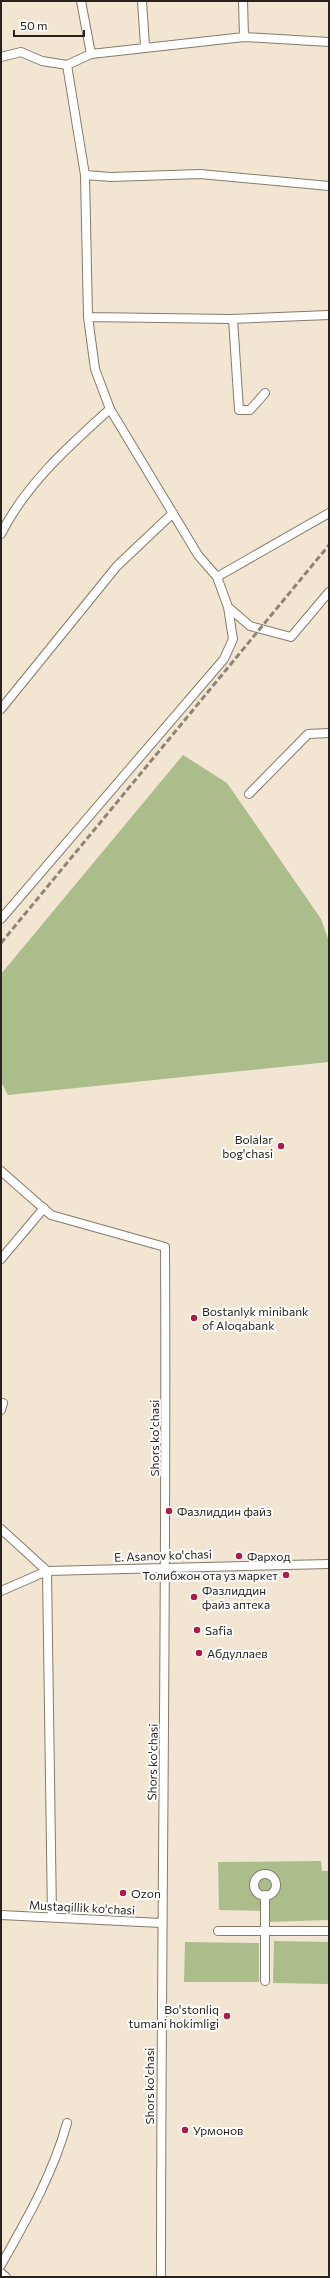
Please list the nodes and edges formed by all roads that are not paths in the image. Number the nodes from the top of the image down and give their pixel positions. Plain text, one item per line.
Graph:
1 (81, 1) edge
2 (142, 1) edge
3 (243, 1) edge
4 (244, 37) junction
5 (329, 42) edge
6 (145, 46) junction
7 (91, 54) junction
8 (1, 58) edge
9 (67, 65) junction
10 (85, 175) junction
11 (329, 186) edge
12 (329, 314) edge
13 (88, 317) junction
14 (233, 319) junction
15 (265, 392) dead end
16 (110, 410) junction
17 (173, 513) junction
18 (329, 513) edge
19 (1, 534) edge
20 (217, 577) junction
21 (329, 592) edge
22 (228, 607) junction
23 (1, 709) edge
24 (329, 733) edge
25 (248, 794) dead end
26 (1, 919) edge
27 (1, 1171) edge
28 (44, 1208) junction
29 (1, 1259) edge
30 (1, 1529) edge
31 (329, 1564) edge
32 (166, 1567) junction
33 (47, 1571) junction
34 (1, 1591) edge
35 (265, 1895) dead end
36 (1, 1915) edge
37 (52, 1917) junction
38 (161, 1923) junction
39 (218, 1931) dead end
40 (265, 1931) junction
41 (329, 1931) edge
42 (265, 1981) dead end
43 (67, 2123) dead end
44 (1, 2265) edge
45 (1, 2273) edge
46 (6, 2277) edge
47 (161, 2277) edge

1 - 7 street
2 - 6 street
3 - 4 street
4 - 5 street
4 - 6 street
6 - 7 street
7 - 9 street
8 - 9 street
9 - 10 street
10 - 11 street
10 - 13 street
12 - 14 street
13 - 14 street
13 - 16 street
14 - 15 street
16 - 17 street
16 - 19 street
17 - 20 street
17 - 23 street
18 - 20 street
20 - 22 street
21 - 22 street
22 - 26 street
24 - 25 street
27 - 28 street
28 - 29 street
28 - 32 street, Shors ko'chasi
30 - 33 street
31 - 32 street, E. Asanov ko'chasi
32 - 33 street, E. Asanov ko'chasi
32 - 38 street, Shors ko'chasi
33 - 34 street, E. Asanov ko'chasi
33 - 37 street
35 - 40 street
36 - 37 street, Mustaqillik ko'chasi
37 - 38 street, Mustaqillik ko'chasi
38 - 47 street, Shors ko'chasi
39 - 40 street
40 - 41 street
40 - 42 street
43 - 44 street
45 - 46 street

